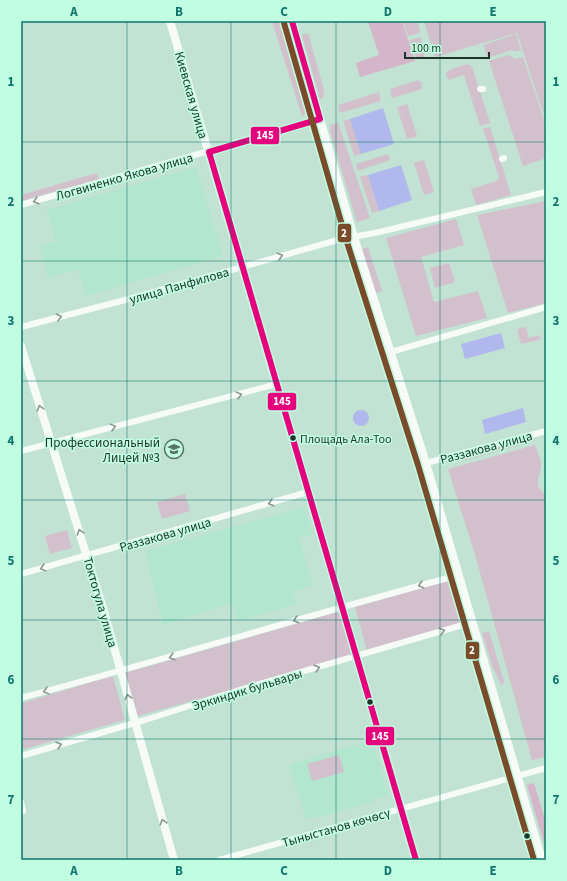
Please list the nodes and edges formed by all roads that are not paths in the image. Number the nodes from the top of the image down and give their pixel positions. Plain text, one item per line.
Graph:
1 (170, 21) edge
2 (292, 21) edge
3 (320, 119) junction
4 (209, 152) junction
5 (546, 192) edge
6 (21, 205) edge
7 (354, 237) junction
8 (242, 267) junction
9 (546, 307) edge
10 (21, 327) edge
11 (21, 346) edge
12 (391, 352) junction
13 (277, 384) junction
14 (546, 431) edge
15 (50, 443) junction
16 (21, 451) edge
17 (426, 463) junction
18 (308, 492) junction
19 (87, 556) junction
20 (21, 574) edge
21 (459, 575) junction
22 (341, 606) junction
23 (473, 622) junction
24 (356, 656) junction
25 (121, 671) junction
26 (21, 698) edge
27 (135, 723) junction
28 (21, 756) edge
29 (546, 768) edge
30 (517, 776) junction
31 (21, 802) edge
32 (401, 809) junction
33 (23, 810) dead end
34 (174, 860) edge
35 (219, 860) edge
36 (416, 860) edge
37 (542, 860) edge

1 - 4 main road, Киевская улица
2 - 3 main road
3 - 4 street, Логвиненко Якова улица
3 - 7 main road
4 -> 6 street, Логвиненко Якова улица
4 - 8 main road, Киевская улица
5 - 7 street, улица Панфилова
8 -> 7 street, улица Панфилова
7 - 12 main road
10 -> 8 street, улица Панфилова
8 - 13 main road, Киевская улица
9 - 12 street
15 -> 11 main road, Токтогула улица
12 - 17 main road
15 -> 13 street
13 - 18 main road, Киевская улица
14 - 17 street, Раззакова улица
15 - 16 street
19 -> 15 main road, Токтогула улица
17 - 21 main road
18 -> 19 street, Раззакова улица
18 - 22 main road, Киевская улица
19 -> 20 street, Раззакова улица
19 - 25 main road, Токтогула улица
21 -> 22 street
21 - 23 main road
22 - 24 main road, Киевская улица
22 -> 25 street
24 -> 23 street, Эркиндик бульвары
23 - 30 main road
27 -> 24 street, Эркиндик бульвары
24 - 32 main road, Киевская улица
25 -> 26 street
27 -> 25 main road, Токтогула улица
28 -> 27 street, Эркиндик бульвары
34 -> 27 main road, Токтогула улица
29 - 30 street, Тыныстанов көчөсү
30 - 32 street, Тыныстанов көчөсү
30 - 37 main road
31 - 33 street
32 - 35 street, Тыныстанов көчөсү
32 - 36 main road, Киевская улица

